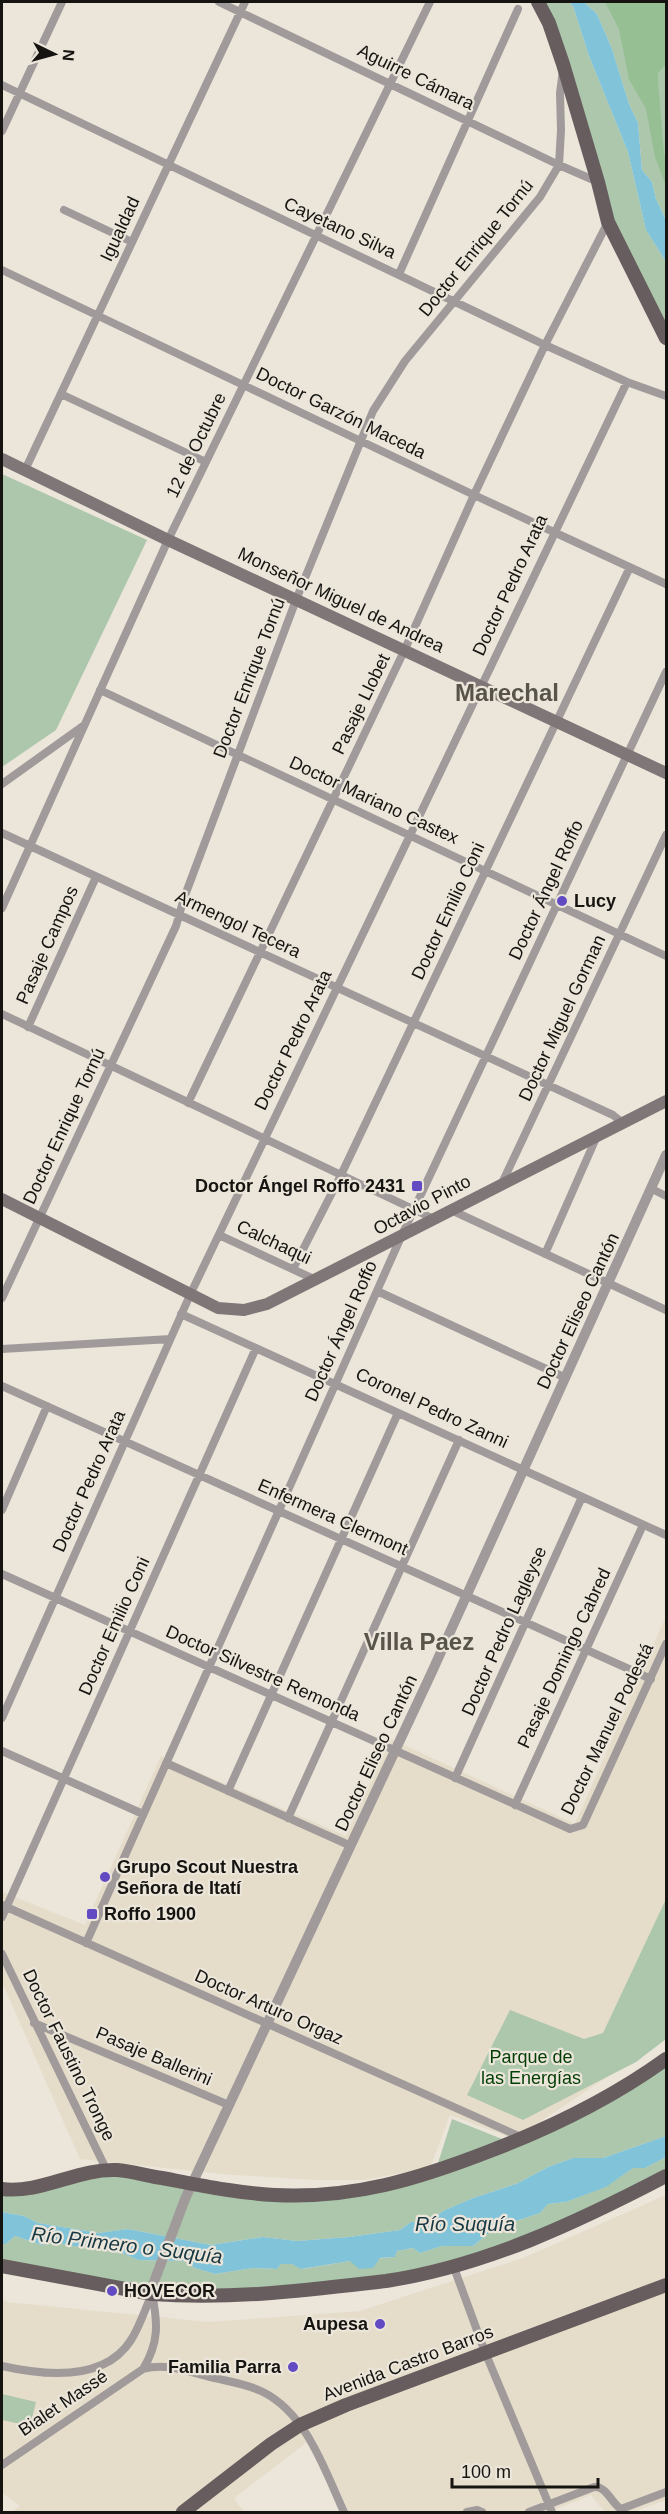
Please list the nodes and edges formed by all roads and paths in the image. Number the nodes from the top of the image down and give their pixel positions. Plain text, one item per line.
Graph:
1 (62, 2) edge
2 (219, 2) edge
3 (245, 2) edge
4 (430, 2) edge
5 (538, 2) edge
6 (518, 9) dead end
7 (240, 12) junction
8 (563, 64) junction
9 (391, 83) junction
10 (2, 85) edge
11 (19, 93) junction
12 (468, 120) junction
13 (2, 131) edge
14 (168, 164) junction
15 (559, 165) junction
16 (598, 182) junction
17 (64, 210) dead end
18 (608, 222) junction
19 (317, 235) junction
20 (132, 242) junction
21 (2, 270) edge
22 (399, 274) junction
23 (455, 302) junction
24 (98, 315) junction
25 (666, 338) edge
26 (545, 345) junction
27 (627, 382) junction
28 (244, 384) junction
29 (61, 394) junction
30 (666, 396) edge
31 (360, 440) junction
32 (2, 459) edge
33 (206, 462) junction
34 (25, 470) junction
35 (474, 495) junction
36 (553, 531) junction
37 (168, 540) junction
38 (630, 567) junction
39 (666, 584) edge
40 (296, 600) junction
41 (405, 650) junction
42 (666, 672) edge
43 (481, 685) junction
44 (100, 690) junction
45 (557, 721) junction
46 (84, 725) junction
47 (628, 754) junction
48 (237, 755) junction
49 (666, 773) edge
50 (2, 784) edge
51 (333, 800) junction
52 (2, 833) edge
53 (410, 835) junction
54 (666, 835) edge
55 (29, 846) junction
56 (485, 871) junction
57 (96, 877) junction
58 (557, 904) junction
59 (2, 908) edge
60 (179, 915) junction
61 (620, 934) junction
62 (260, 952) junction
63 (666, 956) edge
64 (337, 988) junction
65 (2, 1014) edge
66 (413, 1023) junction
67 (28, 1027) junction
68 (486, 1056) junction
69 (110, 1066) junction
70 (548, 1085) junction
71 (666, 1100) edge
72 (188, 1102) junction
73 (623, 1123) junction
74 (598, 1135) junction
75 (265, 1139) junction
76 (666, 1155) edge
77 (341, 1175) junction
78 (502, 1183) junction
79 (652, 1189) junction
80 (666, 1196) edge
81 (2, 1199) edge
82 (414, 1209) junction
83 (451, 1210) junction
84 (40, 1218) junction
85 (434, 1219) junction
86 (219, 1235) junction
87 (401, 1237) junction
88 (545, 1254) junction
89 (293, 1269) junction
90 (316, 1280) junction
91 (609, 1283) junction
92 (377, 1291) junction
93 (190, 1295) junction
94 (2, 1298) edge
95 (666, 1310) edge
96 (182, 1314) junction
97 (170, 1339) junction
98 (256, 1348) junction
99 (2, 1349) edge
100 (566, 1378) junction
101 (335, 1384) junction
102 (2, 1386) edge
103 (47, 1406) junction
104 (398, 1413) junction
105 (459, 1440) junction
106 (124, 1441) junction
107 (524, 1470) junction
108 (199, 1475) junction
109 (582, 1497) junction
110 (2, 1510) edge
111 (279, 1511) junction
112 (643, 1525) junction
113 (666, 1536) edge
114 (341, 1539) junction
115 (402, 1567) junction
116 (2, 1574) edge
117 (466, 1596) junction
118 (55, 1598) junction
119 (525, 1623) junction
120 (129, 1631) junction
121 (666, 1644) edge
122 (586, 1650) junction
123 (209, 1667) junction
124 (651, 1679) junction
125 (271, 1695) junction
126 (2, 1718) edge
127 (332, 1722) junction
128 (2, 1751) edge
129 (395, 1751) junction
130 (166, 1763) junction
131 (455, 1778) junction
132 (63, 1779) junction
133 (228, 1791) junction
134 (515, 1805) junction
135 (143, 1814) junction
136 (288, 1818) junction
137 (577, 1829) joint
138 (351, 1846) junction
139 (4, 1906) edge
140 (2, 1917) edge
141 (86, 1943) junction
142 (2, 1953) edge
143 (34, 2023) junction
144 (267, 2024) junction
145 (666, 2059) edge
146 (229, 2105) junction
147 (523, 2139) junction
148 (107, 2171) junction
149 (666, 2176) edge
150 (192, 2184) junction
151 (2, 2187) edge
152 (453, 2265) junction
153 (2, 2266) edge
154 (666, 2285) edge
155 (153, 2288) junction
156 (484, 2352) junction
157 (2, 2366) edge
158 (143, 2369) junction
159 (300, 2425) junction
160 (2, 2453) edge
161 (10, 2459) junction
162 (2, 2465) edge
163 (666, 2492) edge
164 (550, 2508) edge
165 (183, 2512) edge
166 (344, 2512) edge
167 (467, 2512) edge
168 (482, 2512) edge
169 (529, 2512) edge

1 - 11 street
2 - 7 street, Aguirre Cámara
3 - 7 street, Igualdad
4 - 9 street, 12 de Octubre
5 - 8 main road
6 - 12 street
7 - 9 street, Aguirre Cámara
7 - 14 street, Igualdad
8 - 15 street, Doctor Enrique Tornú
8 - 16 main road
9 - 12 street, Aguirre Cámara
9 - 19 street, 12 de Octubre
10 - 11 street, Cayetano Silva
11 - 13 street
11 - 14 street, Cayetano Silva
12 - 15 street, Aguirre Cámara
12 - 22 street
14 - 19 street, Cayetano Silva
14 - 20 street, Igualdad
15 - 16 street, Aguirre Cámara
15 - 23 street, Doctor Enrique Tornú
16 - 18 main road
17 - 20 street
18 - 25 main road
18 - 26 street, Pasaje Llobet
19 - 22 street, Cayetano Silva
19 - 28 street, 12 de Octubre
20 - 24 street, Igualdad
21 - 24 street, Doctor Garzón Maceda
22 - 23 street, Cayetano Silva
23 - 26 street, Cayetano Silva
23 - 31 street, Doctor Enrique Tornú
24 - 28 street, Doctor Garzón Maceda
24 - 29 street, Igualdad
26 - 27 street, Cayetano Silva
26 - 35 street, Pasaje Llobet
27 - 30 street, Cayetano Silva
27 - 36 street, Doctor Pedro Arata
28 - 31 street, Doctor Garzón Maceda
28 - 33 street, 12 de Octubre
29 - 33 street
29 - 34 street, Igualdad
31 - 35 street, Doctor Garzón Maceda
31 - 40 street, Doctor Enrique Tornú
32 - 34 main road, Monseñor Miguel de Andrea
33 - 37 street, 12 de Octubre
34 - 37 main road, Monseñor Miguel de Andrea
35 - 36 street, Doctor Garzón Maceda
35 - 41 street, Pasaje Llobet
36 - 38 street, Doctor Garzón Maceda
36 - 43 street, Doctor Pedro Arata
37 - 40 main road, Monseñor Miguel de Andrea
37 - 44 street, 12 de Octubre
38 - 39 street, Doctor Garzón Maceda
38 - 45 street, Doctor Emilio Coni
40 - 41 main road, Monseñor Miguel de Andrea
40 - 48 street, Doctor Enrique Tornú
41 - 43 main road, Monseñor Miguel de Andrea
41 - 51 street, Pasaje Llobet
42 - 47 street, Doctor Ángel Roffo
43 - 45 main road, Monseñor Miguel de Andrea
43 - 53 street, Doctor Pedro Arata
44 - 46 street, 12 de Octubre
44 - 48 street, Doctor Mariano Castex
45 - 47 main road, Monseñor Miguel de Andrea
45 - 56 street, Doctor Emilio Coni
46 - 50 street
46 - 55 street, 12 de Octubre
47 - 49 main road, Monseñor Miguel de Andrea
47 - 58 street, Doctor Ángel Roffo
48 - 51 street, Doctor Mariano Castex
48 - 60 street, Doctor Enrique Tornú
51 - 53 street, Doctor Mariano Castex
51 - 62 street, Pasaje Llobet
52 - 55 street, Armengol Tecera
53 - 56 street, Doctor Mariano Castex
53 - 64 street, Doctor Pedro Arata
54 - 61 street, Doctor Miguel Gorman
55 - 57 street, Armengol Tecera
55 - 59 street, 12 de Octubre
56 - 58 street, Doctor Mariano Castex
56 - 66 street, Doctor Emilio Coni
57 - 60 street, Armengol Tecera
57 - 67 street, Pasaje Campos
58 - 61 street, Doctor Mariano Castex
58 - 68 street, Doctor Ángel Roffo
60 - 62 street, Armengol Tecera
60 - 69 street, Doctor Enrique Tornú
61 - 63 street, Doctor Mariano Castex
61 - 70 street, Doctor Miguel Gorman
62 - 64 street, Armengol Tecera
62 - 72 street, Pasaje Llobet
64 - 66 street, Armengol Tecera
64 - 75 street, Doctor Pedro Arata
65 - 67 street
66 - 68 street, Armengol Tecera
66 - 77 street, Doctor Emilio Coni
67 - 69 street
68 - 70 street, Armengol Tecera
68 - 82 street, Doctor Ángel Roffo
69 - 72 street
69 - 84 street, Doctor Enrique Tornú
70 - 73 street, Armengol Tecera
70 - 78 street, Doctor Miguel Gorman
71 - 73 main road, Octavio Pinto
72 - 75 street
73 - 74 main road, Octavio Pinto
74 - 78 main road, Octavio Pinto
74 - 88 street
75 - 77 street
75 - 86 street, Doctor Pedro Arata
76 - 79 street, Doctor Eliseo Cantón
77 - 82 street
77 - 89 street, Doctor Emilio Coni
78 - 83 main road, Octavio Pinto
79 - 80 street
79 - 91 street, Doctor Eliseo Cantón
81 - 84 main road
82 - 85 street
82 - 87 street, Doctor Ángel Roffo
83 - 85 main road, Octavio Pinto
83 - 88 street
84 - 93 main road
84 - 94 street, Doctor Enrique Tornú
85 - 87 main road, Octavio Pinto
86 - 89 street, Calchaqui
86 - 93 street, Doctor Pedro Arata
87 - 90 main road, Octavio Pinto
87 - 92 street, Doctor Ángel Roffo
88 - 91 street
89 - 90 street, Calchaqui
90 - 93 main road, Octavio Pinto
91 - 95 street
91 - 100 street, Doctor Eliseo Cantón
92 - 100 street
92 - 101 street, Doctor Ángel Roffo
93 - 96 street, Doctor Pedro Arata
96 - 97 street, Doctor Pedro Arata
96 - 98 street, Coronel Pedro Zanni
97 - 99 street
97 - 106 street, Doctor Pedro Arata
98 - 101 street, Coronel Pedro Zanni
98 - 108 street, Doctor Emilio Coni
100 - 107 street, Doctor Eliseo Cantón
101 - 104 street, Coronel Pedro Zanni
101 - 111 street, Doctor Ángel Roffo
102 - 103 street, Enfermera Clermont
103 - 106 street, Enfermera Clermont
103 - 110 street
104 - 105 street, Coronel Pedro Zanni
104 - 114 street
105 - 107 street, Coronel Pedro Zanni
105 - 115 street
106 - 108 street, Enfermera Clermont
106 - 118 street, Doctor Pedro Arata
107 - 109 street, Coronel Pedro Zanni
107 - 117 street, Doctor Eliseo Cantón
108 - 111 street, Enfermera Clermont
108 - 120 street, Doctor Emilio Coni
109 - 112 street, Coronel Pedro Zanni
109 - 119 street, Doctor Pedro Lagleyse
111 - 114 street, Enfermera Clermont
111 - 123 street, Doctor Ángel Roffo
112 - 113 street, Coronel Pedro Zanni
112 - 122 street, Pasaje Domingo Cabred
114 - 115 street, Enfermera Clermont
114 - 125 street
115 - 117 street, Enfermera Clermont
115 - 127 street
116 - 118 street, Doctor Silvestre Remonda
117 - 119 street, Enfermera Clermont
117 - 129 street, Doctor Eliseo Cantón
118 - 120 street, Doctor Silvestre Remonda
118 - 126 street, Doctor Pedro Arata
119 - 122 street, Enfermera Clermont
119 - 131 street, Doctor Pedro Lagleyse
120 - 123 street, Doctor Silvestre Remonda
120 - 132 street, Doctor Emilio Coni
121 - 124 street, Doctor Manuel Podestá
122 - 124 street, Enfermera Clermont
122 - 134 street, Pasaje Domingo Cabred
123 - 125 street, Doctor Silvestre Remonda
123 - 130 street, Doctor Ángel Roffo
124 - 137 street, Doctor Manuel Podestá
125 - 127 street, Doctor Silvestre Remonda
125 - 133 street
127 - 129 street, Doctor Silvestre Remonda
127 - 136 street
128 - 132 street
129 - 131 street, Doctor Silvestre Remonda
129 - 138 street, Doctor Eliseo Cantón
130 - 133 street
130 - 135 street, Doctor Ángel Roffo
131 - 134 street, Doctor Silvestre Remonda
132 - 135 street
132 - 139 street, Doctor Emilio Coni
133 - 136 street
134 - 137 street, Doctor Silvestre Remonda
135 - 141 street, Doctor Ángel Roffo
136 - 138 street
138 - 144 street, Doctor Eliseo Cantón
139 - 140 street, Doctor Emilio Coni
139 - 141 street, Doctor Arturo Orgaz
141 - 144 street, Doctor Arturo Orgaz
142 - 143 street, Doctor Faustino Tronge
143 - 146 street, Pasaje Ballerini
143 - 148 street, Doctor Faustino Tronge
144 - 146 street, Doctor Eliseo Cantón
144 - 147 street, Doctor Arturo Orgaz
145 - 147 main road
146 - 150 street, Doctor Eliseo Cantón
147 - 150 main road
148 - 150 main road
148 - 151 main road
149 - 152 main road
150 - 155 street, Doctor Eliseo Cantón
152 - 155 main road
152 - 156 street
153 - 155 main road
154 - 156 main road, Avenida Castro Barros
155 - 157 street
155 - 158 street
156 - 159 main road, Avenida Castro Barros
156 - 164 street
158 - 159 street
158 - 161 street, Bialet Massé
159 - 165 main road, Avenida Castro Barros
159 - 166 street
160 - 161 street
161 - 162 street, Bialet Massé
163 - 164 street
164 - 169 street
167 - 168 street

